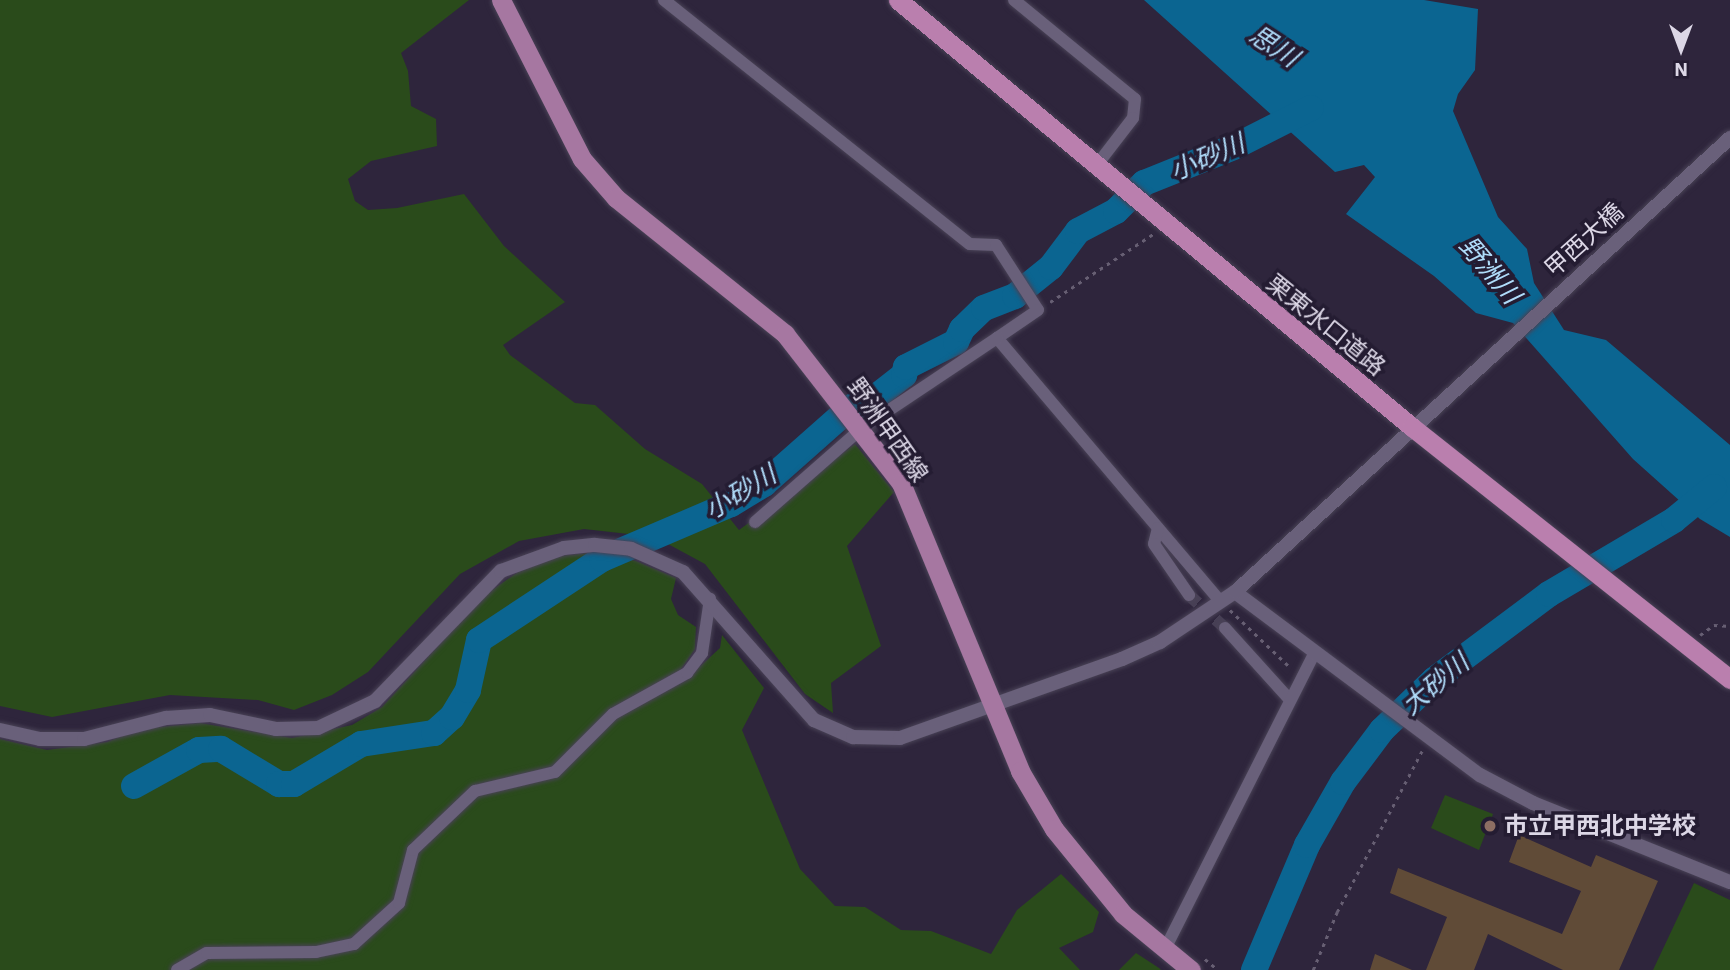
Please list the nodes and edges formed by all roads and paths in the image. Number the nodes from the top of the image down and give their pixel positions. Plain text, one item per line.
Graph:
1 (501, 0) edge
2 (664, 0) edge
3 (898, 0) edge
4 (1014, 0) edge
5 (1730, 138) edge
6 (1096, 166) junction
7 (1158, 228) junction
8 (1038, 310) junction
9 (997, 338) junction
10 (850, 416) junction
11 (1412, 428) junction
12 (755, 522) dead end
13 (1158, 528) junction
14 (1235, 593) junction
15 (1189, 595) tunnel mouth
16 (710, 599) junction
17 (1221, 602) junction
18 (1730, 626) edge
19 (1225, 628) tunnel mouth
20 (1686, 645) junction
21 (1315, 652) junction
22 (1301, 678) junction
23 (1730, 679) edge
24 (1290, 700) junction
25 (993, 704) junction
26 (0, 730) edge
27 (1432, 735) junction
28 (1730, 882) edge
29 (1165, 949) junction
30 (177, 970) edge
31 (1191, 970) edge
32 (1313, 970) edge

1 - 10 main road, 野洲甲西線
2 - 8 street
3 - 6 highway, 栗東水口道路
4 - 6 street
5 - 11 street, 甲西大橋
6 - 7 highway, 栗東水口道路
7 - 8 path
7 - 11 highway, 栗東水口道路
8 - 9 street
9 - 10 street
9 - 13 street
10 - 12 street
10 - 25 main road, 野洲甲西線
11 - 14 street, 甲西大橋
11 - 20 highway, 栗東水口道路
13 - 15 street
13 - 17 street
14 - 17 street, 甲西大橋
14 - 21 street
16 - 25 street, 甲西大橋
16 - 26 street, 甲西大橋
16 - 30 street
17 - 22 path
17 - 25 street, 甲西大橋
18 - 20 path
19 - 24 street
20 - 23 highway, 栗東水口道路
21 - 22 street
21 - 27 street
22 - 24 street
24 - 29 street
25 - 29 main road, 野洲甲西線
27 - 28 street
27 - 32 path
29 - 31 main road, 野洲甲西線

